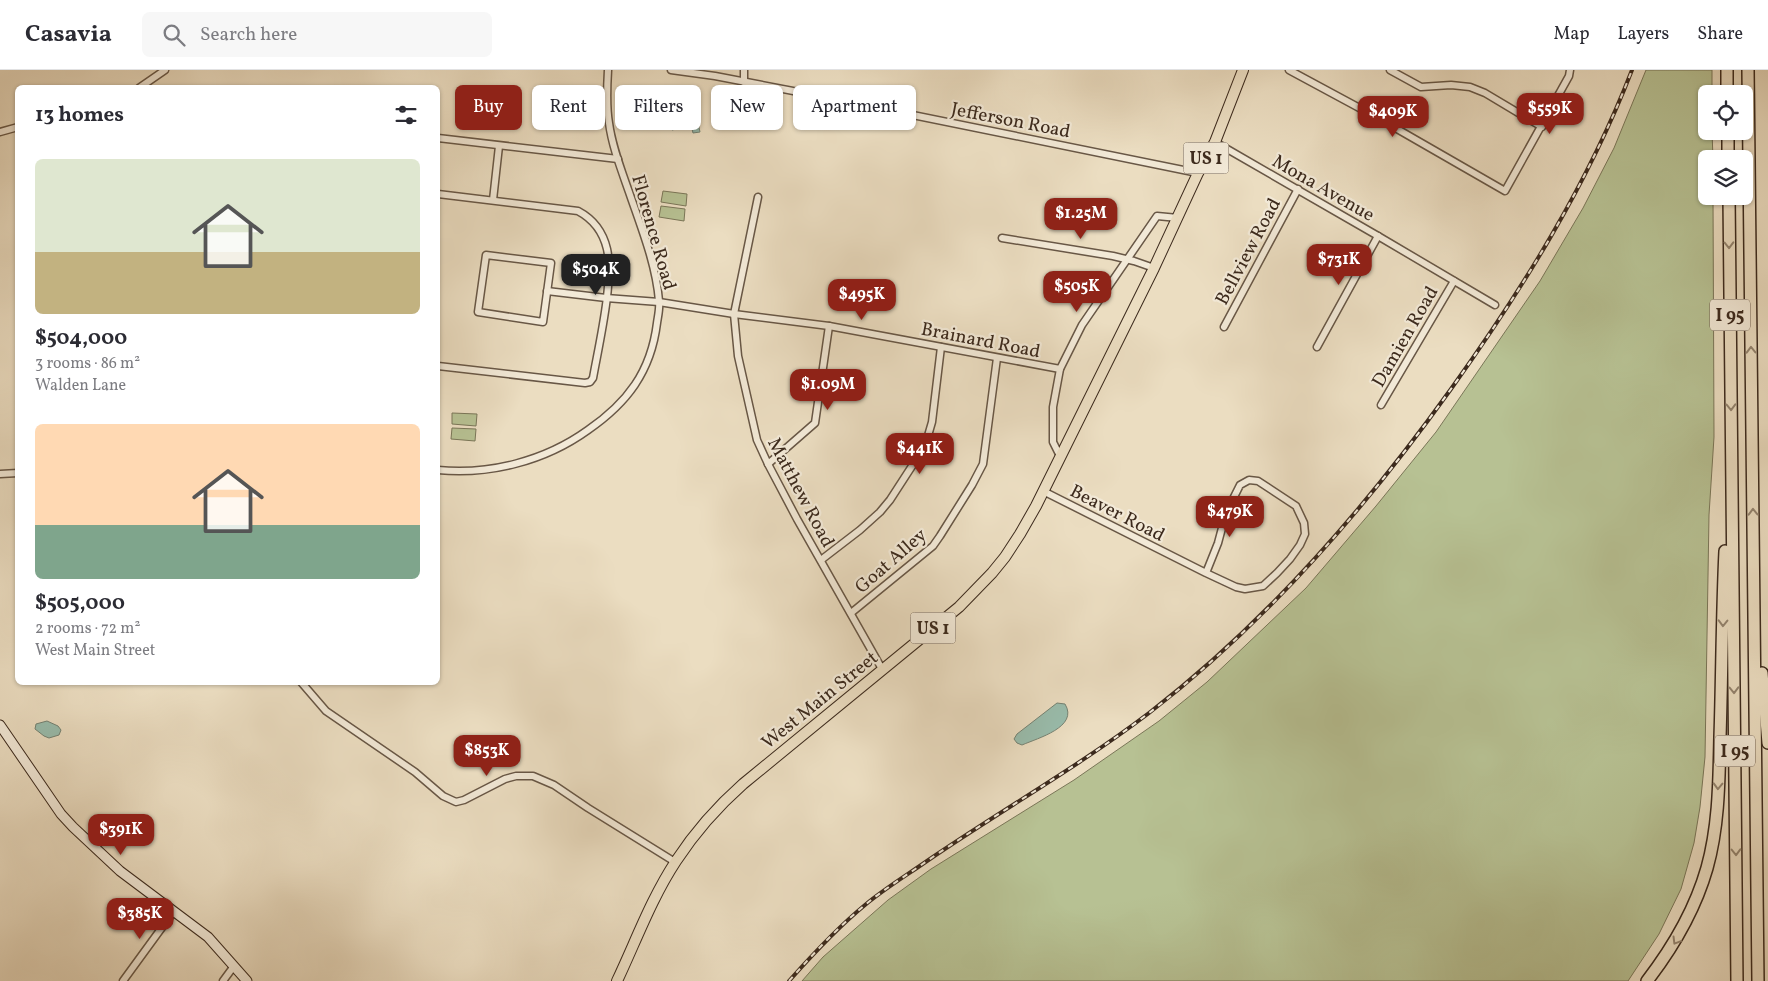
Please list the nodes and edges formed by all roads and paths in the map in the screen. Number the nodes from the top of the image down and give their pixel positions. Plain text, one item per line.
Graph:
1 (165, 70) edge
2 (608, 70) edge
3 (671, 70) edge
4 (744, 70) edge
5 (1243, 70) edge
6 (1288, 70) edge
7 (1390, 70) edge
8 (1570, 70) edge
9 (1727, 70) edge
10 (1748, 70) edge
11 (744, 82) junction
12 (143, 85) edge
13 (1727, 85) edge
14 (1542, 127) junction
15 (15, 128) edge
16 (0, 132) edge
17 (440, 138) edge
18 (1215, 142) junction
19 (499, 146) junction
20 (618, 159) junction
21 (1198, 173) junction
22 (1298, 189) junction
23 (440, 194) edge
24 (758, 197) dead end
25 (493, 200) junction
26 (1729, 205) edge
27 (1178, 218) junction
28 (1378, 236) junction
29 (1002, 238) dead end
30 (1126, 259) junction
31 (1154, 268) junction
32 (1454, 282) junction
33 (547, 291) junction
34 (606, 298) junction
35 (659, 302) junction
36 (1495, 305) dead end
37 (734, 314) junction
38 (829, 326) junction
39 (1224, 327) dead end
40 (941, 347) junction
41 (1317, 347) dead end
42 (997, 358) junction
43 (440, 366) edge
44 (1060, 369) junction
45 (1381, 405) dead end
46 (1731, 435) junction
47 (1060, 456) junction
48 (768, 464) junction
49 (440, 470) edge
50 (15, 473) edge
51 (0, 474) edge
52 (1043, 492) junction
53 (1753, 541) junction
54 (821, 560) junction
55 (1206, 573) junction
56 (851, 613) junction
57 (882, 669) junction
58 (303, 685) edge
59 (0, 724) edge
60 (1768, 743) edge
61 (675, 862) junction
62 (1756, 862) junction
63 (174, 911) junction
64 (234, 966) junction
65 (122, 981) edge
66 (223, 981) edge
67 (247, 981) edge
68 (617, 981) edge
69 (1647, 981) edge
70 (1736, 981) edge
71 (1758, 981) edge
72 (1764, 981) edge

1 - 12 street
2 - 20 street, Florence Road
3 - 11 street, Jefferson Road
4 - 11 street
5 - 18 main road, West Main Street / US 1
6 - 14 street
7 - 14 street
8 - 14 street
9 - 13 highway
53 -> 10 highway, I 95
11 - 21 street, Jefferson Road
15 - 16 street
17 - 19 street
18 - 21 main road, West Main Street / US 1
18 - 22 street, Mona Avenue
19 - 20 street
19 - 25 street
20 - 35 street, Florence Road
21 - 27 main road, West Main Street / US 1
22 - 28 street, Mona Avenue
22 - 39 street, Bellview Road
23 - 25 street
24 - 37 street, Matthew Road
25 - 34 street
26 -> 46 highway, I 95
27 - 30 street
27 - 31 main road, West Main Street / US 1
28 - 32 street, Mona Avenue
28 - 41 street
29 - 30 street
30 - 31 street
30 - 44 street
31 - 47 main road, West Main Street / US 1
32 - 36 street, Mona Avenue
32 - 45 street, Damien Road
33 - 33 street
33 - 34 street, Brainard Road
34 - 35 street, Brainard Road
34 - 43 street
35 - 37 street, Brainard Road
35 - 49 street, Florence Road
37 - 38 street, Brainard Road
37 - 48 street, Matthew Road
38 - 40 street, Brainard Road
38 - 48 street
40 - 42 street, Brainard Road
40 - 54 street
42 - 44 street, Brainard Road
42 - 56 street, Goat Alley
44 - 47 street
46 -> 69 highway
46 -> 70 highway, I 95
47 - 52 main road, West Main Street / US 1
48 - 54 street, Matthew Road
50 - 51 street
52 - 55 street, Beaver Road
52 - 57 main road, West Main Street / US 1
53 - 60 highway
53 - 62 highway, I 95
54 - 56 street, Matthew Road
55 - 55 street, Beaver Road
56 - 57 street, Matthew Road
57 - 61 main road, West Main Street / US 1
58 - 61 street
59 - 63 street
61 - 68 main road, West Main Street / US 1
62 - 71 highway, I 95
62 - 72 highway
63 - 64 street
63 - 65 street
64 - 66 street
64 - 67 street

